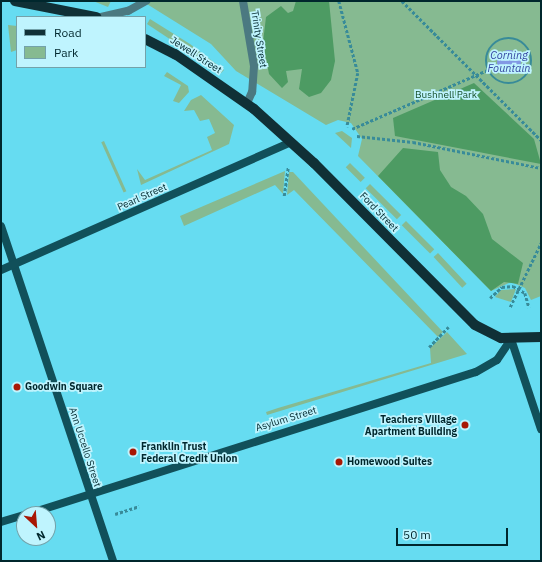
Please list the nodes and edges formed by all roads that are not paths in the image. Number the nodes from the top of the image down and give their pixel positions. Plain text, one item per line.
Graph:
1 (15, 1) edge
2 (146, 1) edge
3 (243, 1) edge
4 (91, 16) edge
5 (106, 16) edge
6 (146, 40) edge
7 (234, 94) joint
8 (247, 103) junction
9 (291, 142) junction
10 (1, 226) edge
11 (14, 265) junction
12 (1, 270) edge
13 (541, 336) edge
14 (511, 339) junction
15 (541, 429) edge
16 (90, 494) junction
17 (53, 506) edge
18 (16, 517) edge
19 (1, 522) edge
20 (113, 561) edge

1 - 4 main road
2 - 5 street
3 - 8 street, Trinity Street
6 - 7 main road, Jewell Street
7 - 8 main road, Ford Street
8 - 9 main road, Ford Street
9 - 11 main road, Pearl Street
9 - 14 main road, Ford Street
10 - 11 main road, Ann Uccello Street
11 - 12 main road, Pearl Street
11 - 16 main road, Ann Uccello Street
13 - 14 main road
14 - 15 main road
14 - 16 main road, Asylum Street
16 - 17 main road, Asylum Street
16 - 20 main road, Ann Uccello Street
18 - 19 main road

